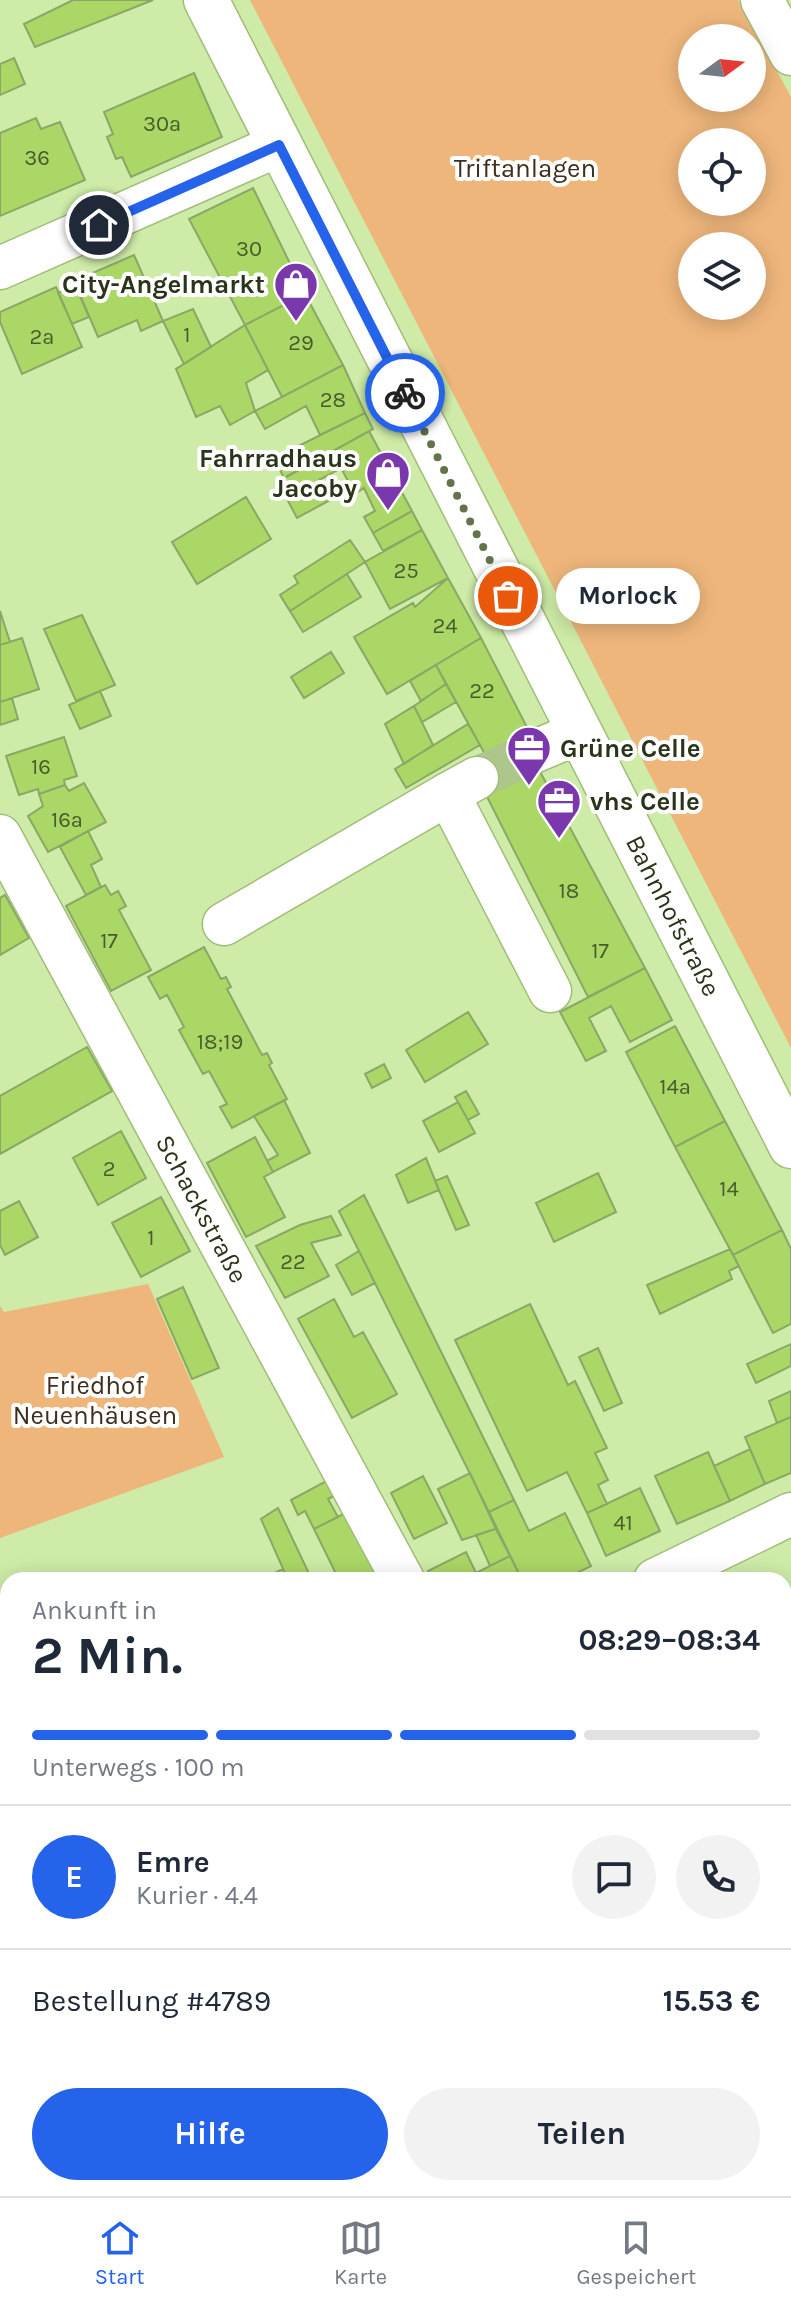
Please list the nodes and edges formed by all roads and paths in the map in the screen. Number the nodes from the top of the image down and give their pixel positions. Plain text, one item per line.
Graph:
1 (206, 0) edge
2 (762, 0) edge
3 (791, 54) edge
4 (279, 145) junction
5 (0, 268) edge
6 (578, 733) junction
7 (531, 753) tunnel mouth
8 (0, 836) edge
9 (224, 924) dead end
10 (550, 991) dead end
11 (791, 1146) edge
12 (791, 1514) edge
13 (399, 1572) edge
14 (671, 1572) edge

1 - 4 main road, Bahnhofstraße
2 - 3 street
4 - 5 street
4 - 6 main road, Bahnhofstraße
6 - 7 street
6 - 11 main road, Bahnhofstraße
8 - 13 street, Schackstraße
9 - 10 street
12 - 14 street

